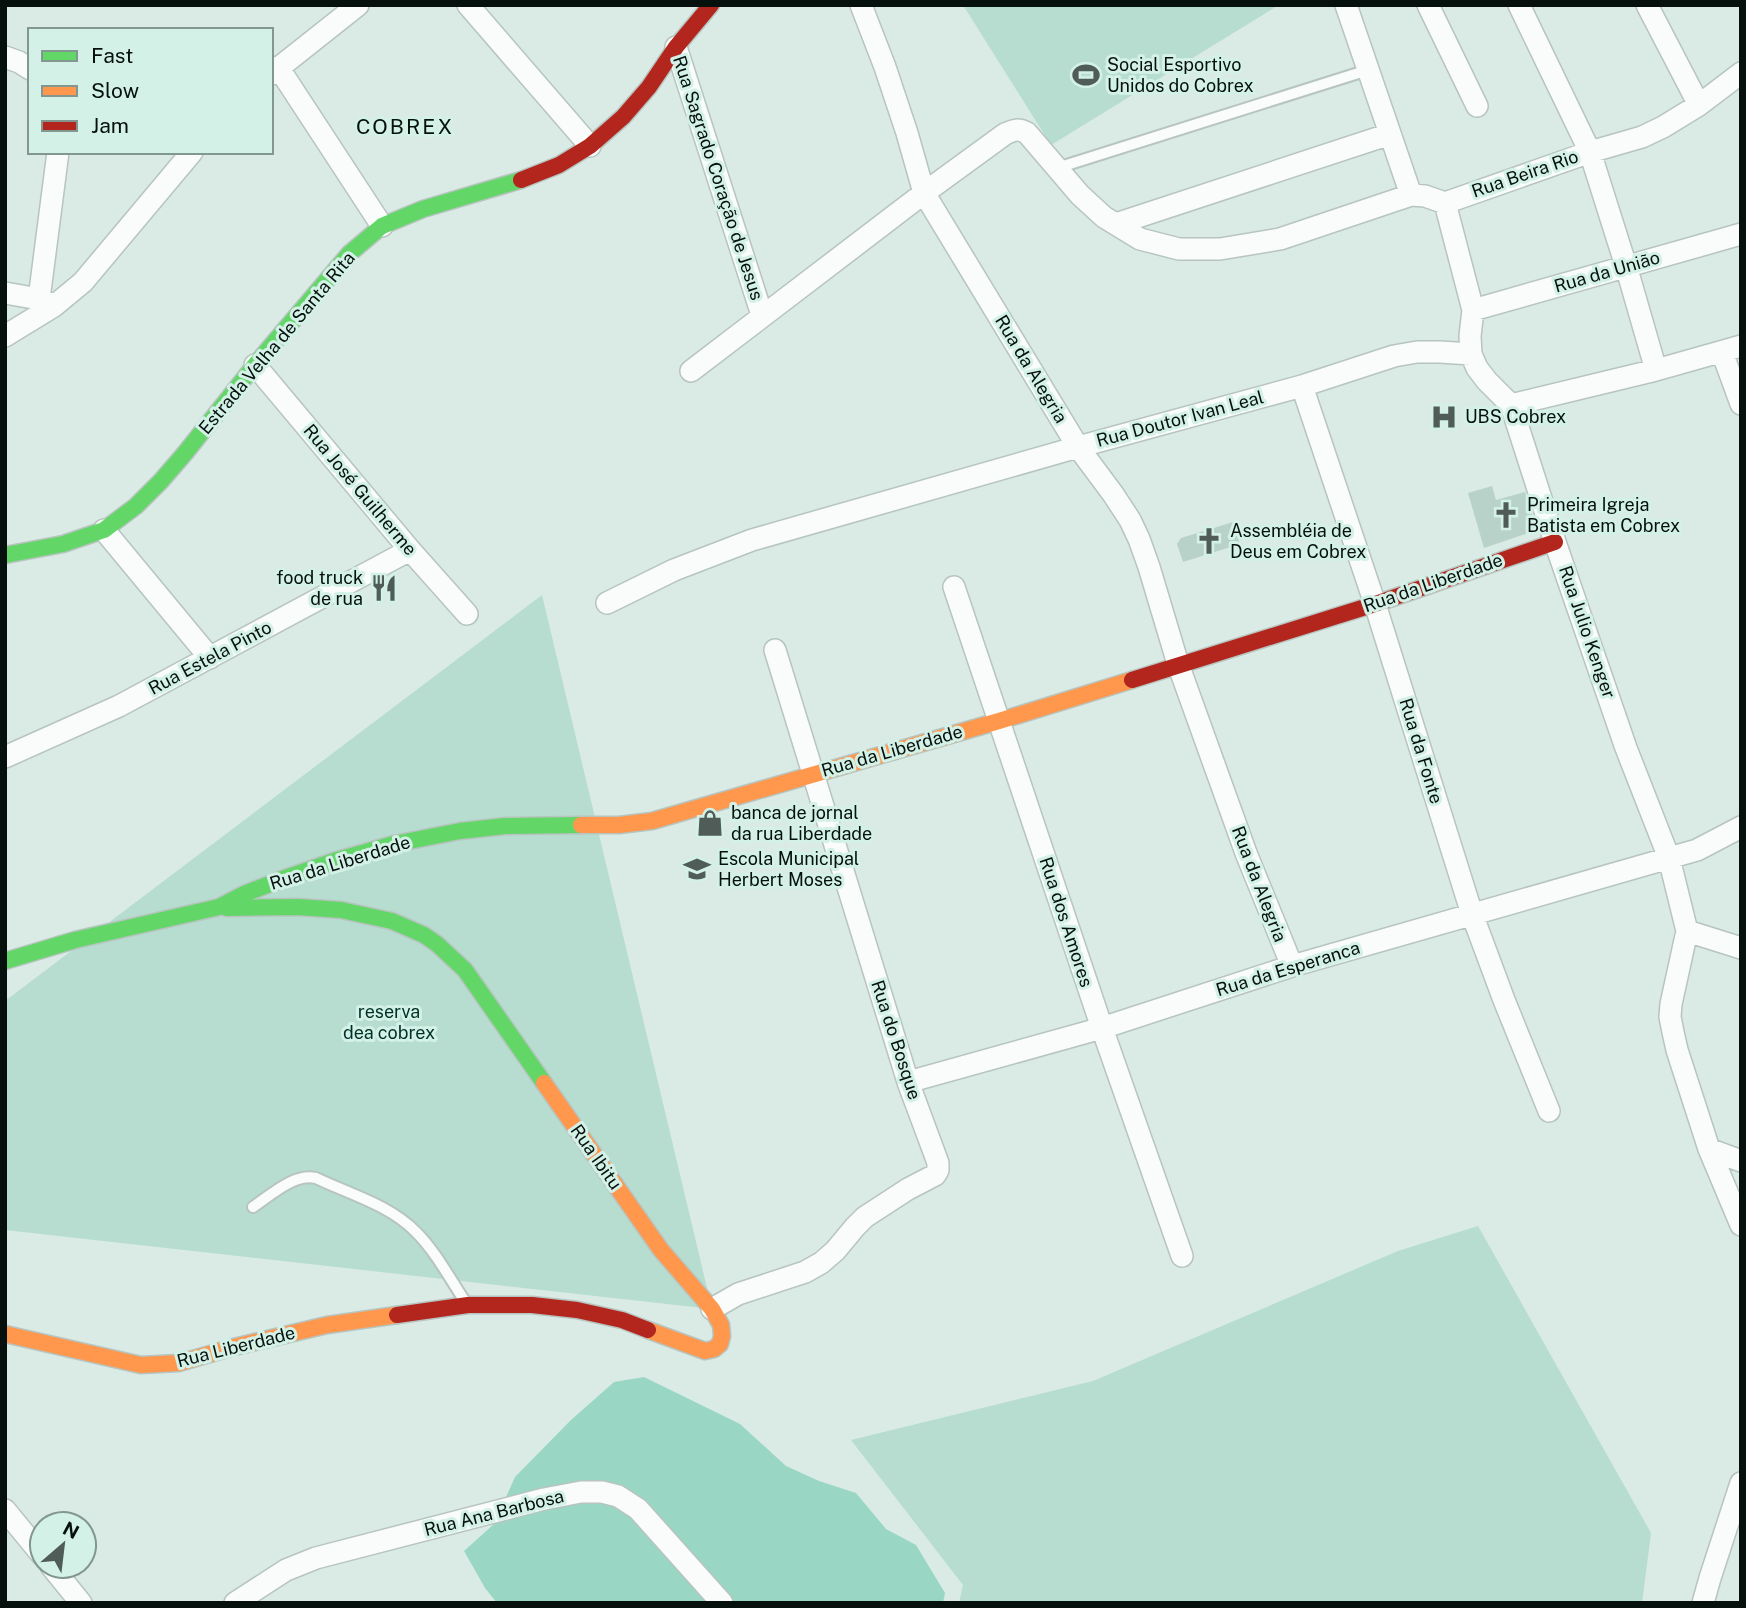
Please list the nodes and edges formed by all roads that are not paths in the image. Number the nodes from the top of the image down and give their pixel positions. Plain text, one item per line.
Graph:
1 (358, 5) edge
2 (468, 5) edge
3 (711, 5) edge
4 (861, 5) edge
5 (1346, 5) edge
6 (1428, 5) edge
7 (1519, 5) edge
8 (1647, 5) edge
9 (676, 47) junction
10 (5, 57) edge
11 (28, 68) edge
12 (1368, 70) junction
13 (275, 71) edge
14 (1741, 73) edge
15 (1699, 105) junction
16 (1477, 106) dead end
17 (1390, 134) junction
18 (590, 146) junction
19 (1590, 152) junction
20 (58, 154) edge
21 (190, 154) edge
22 (1056, 168) junction
23 (924, 193) junction
24 (1411, 195) junction
25 (1445, 203) junction
26 (1116, 224) junction
27 (382, 226) junction
28 (1741, 234) edge
29 (1626, 266) junction
30 (5, 293) edge
31 (46, 303) junction
32 (1473, 310) junction
33 (762, 315) junction
34 (5, 336) edge
35 (1731, 349) edge
36 (1471, 354) junction
37 (255, 365) junction
38 (1656, 370) junction
39 (691, 371) dead end
40 (1302, 386) junction
41 (1741, 404) edge
42 (1510, 405) junction
43 (1078, 447) junction
44 (104, 530) junction
45 (1555, 542) junction
46 (411, 550) junction
47 (5, 555) edge
48 (954, 587) dead end
49 (607, 603) dead end
50 (1375, 604) junction
51 (467, 614) dead end
52 (775, 650) dead end
53 (210, 658) junction
54 (1178, 664) junction
55 (999, 721) junction
56 (5, 757) edge
57 (813, 774) junction
58 (1741, 827) edge
59 (1669, 858) junction
60 (219, 907) junction
61 (1472, 914) junction
62 (1687, 931) junction
63 (1741, 948) edge
64 (5, 961) edge
65 (1292, 966) junction
66 (1102, 1028) junction
67 (908, 1082) junction
68 (1549, 1111) dead end
69 (1709, 1149) junction
70 (1741, 1161) edge
71 (253, 1207) dead end
72 (1741, 1226) edge
73 (1182, 1256) dead end
74 (468, 1305) junction
75 (712, 1309) junction
76 (5, 1334) edge
77 (1741, 1483) edge
78 (5, 1510) edge
79 (28, 1538) edge
80 (62, 1580) edge
81 (81, 1603) edge
82 (235, 1603) edge
83 (722, 1603) edge
84 (1703, 1603) edge

1 - 13 street
2 - 18 street
3 - 9 street, Estrada Velha de Santa Rita
4 - 23 street, Rua da Alegria
5 - 12 street
6 - 16 street
7 - 19 street
8 - 15 street
9 - 18 street, Estrada Velha de Santa Rita
9 - 33 street, Rua Sagrado Coração de Jesus
10 - 11 street
12 - 17 street
12 - 22 lane
13 - 27 street
14 - 15 street, Rua Beira Rio
15 - 19 street, Rua Beira Rio
17 - 24 street
17 - 26 street
18 - 27 street, Estrada Velha de Santa Rita
19 - 25 street, Rua Beira Rio
19 - 29 street
20 - 31 street
21 - 31 street
22 - 23 street, Rua Sagrado Coração de Jesus
22 - 26 street
23 - 33 street, Rua Sagrado Coração de Jesus
23 - 43 street, Rua da Alegria
24 - 25 street
24 - 26 street
25 - 32 street
27 - 37 street, Estrada Velha de Santa Rita
28 - 29 street, Rua da União
29 - 32 street, Rua da União
29 - 38 street
30 - 31 street
31 - 34 street
32 - 36 street
33 - 39 street
35 - 38 street
35 - 41 street
36 - 40 street, Rua Doutor Ivan Leal
36 - 42 street
37 - 44 street, Estrada Velha de Santa Rita
37 - 46 street, Rua José Guilherme
38 - 42 street
40 - 43 street, Rua Doutor Ivan Leal
40 - 50 street, Rua da Fonte
42 - 45 street, Rua Julio Kenger
43 - 49 street, Rua Doutor Ivan Leal
43 - 54 street, Rua da Alegria
44 - 47 street, Estrada Velha de Santa Rita
44 - 53 street
45 - 50 street, Rua da Liberdade
45 - 59 street, Rua Julio Kenger
46 - 51 street, Rua José Guilherme
46 - 53 street, Rua Estela Pinto
48 - 55 street, Rua dos Amores
50 - 54 street, Rua da Liberdade
50 - 61 street, Rua da Fonte
52 - 57 street, Rua do Bosque
53 - 56 street, Rua Estela Pinto
54 - 55 street, Rua da Liberdade
54 - 65 street, Rua da Alegria
55 - 57 street, Rua da Liberdade
55 - 66 street, Rua dos Amores
57 - 60 street, Rua da Liberdade
57 - 67 street, Rua do Bosque
58 - 59 street, Rua da Esperanca
59 - 61 street, Rua da Esperanca
59 - 62 street, Rua Julio Kenger
60 - 64 street
60 - 75 street, Rua Ibitu
61 - 65 street, Rua da Esperanca
61 - 68 street, Rua da Fonte
62 - 63 street
62 - 69 street
65 - 66 street, Rua da Esperanca
66 - 67 street, Rua da Esperanca
66 - 73 street, Rua dos Amores
67 - 75 street, Rua do Bosque
69 - 70 street
69 - 72 street
71 - 74 lane
74 - 75 street, Rua Ibitu
74 - 76 street, Rua Liberdade
77 - 84 street
78 - 79 street
80 - 81 street
82 - 83 street, Rua Ana Barbosa

